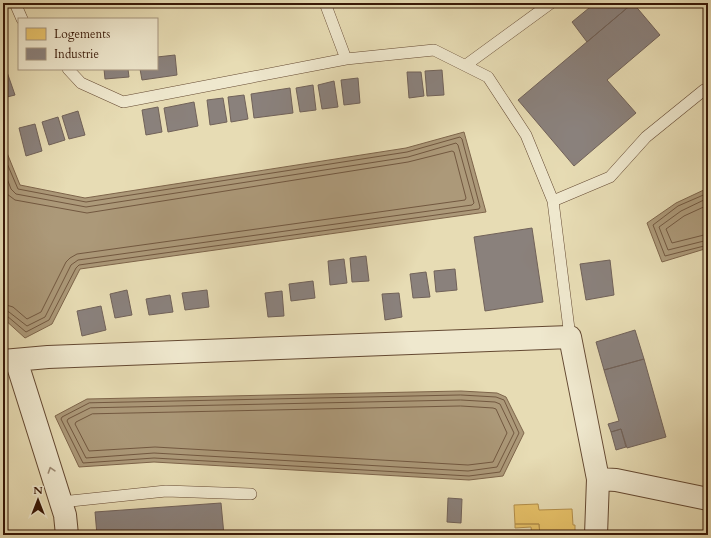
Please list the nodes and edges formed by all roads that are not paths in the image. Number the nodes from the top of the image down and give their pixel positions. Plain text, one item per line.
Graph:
1 (15, 3) edge
2 (325, 3) edge
3 (551, 3) edge
4 (22, 18) edge
5 (346, 59) junction
6 (466, 65) junction
7 (69, 70) edge
8 (704, 90) dead end
9 (553, 201) junction
10 (570, 337) junction
11 (9, 360) edge
12 (598, 479) junction
13 (251, 494) dead end
14 (708, 499) edge
15 (61, 502) junction
16 (68, 535) edge
17 (596, 535) edge

1 - 4 lane
2 - 5 lane
3 - 6 lane
5 - 6 lane
5 - 7 lane
6 - 9 lane
8 - 9 lane
9 - 10 lane
10 - 11 street
10 - 12 street
15 -> 11 street
12 - 14 street
12 - 17 street
13 - 15 lane
15 - 16 street

